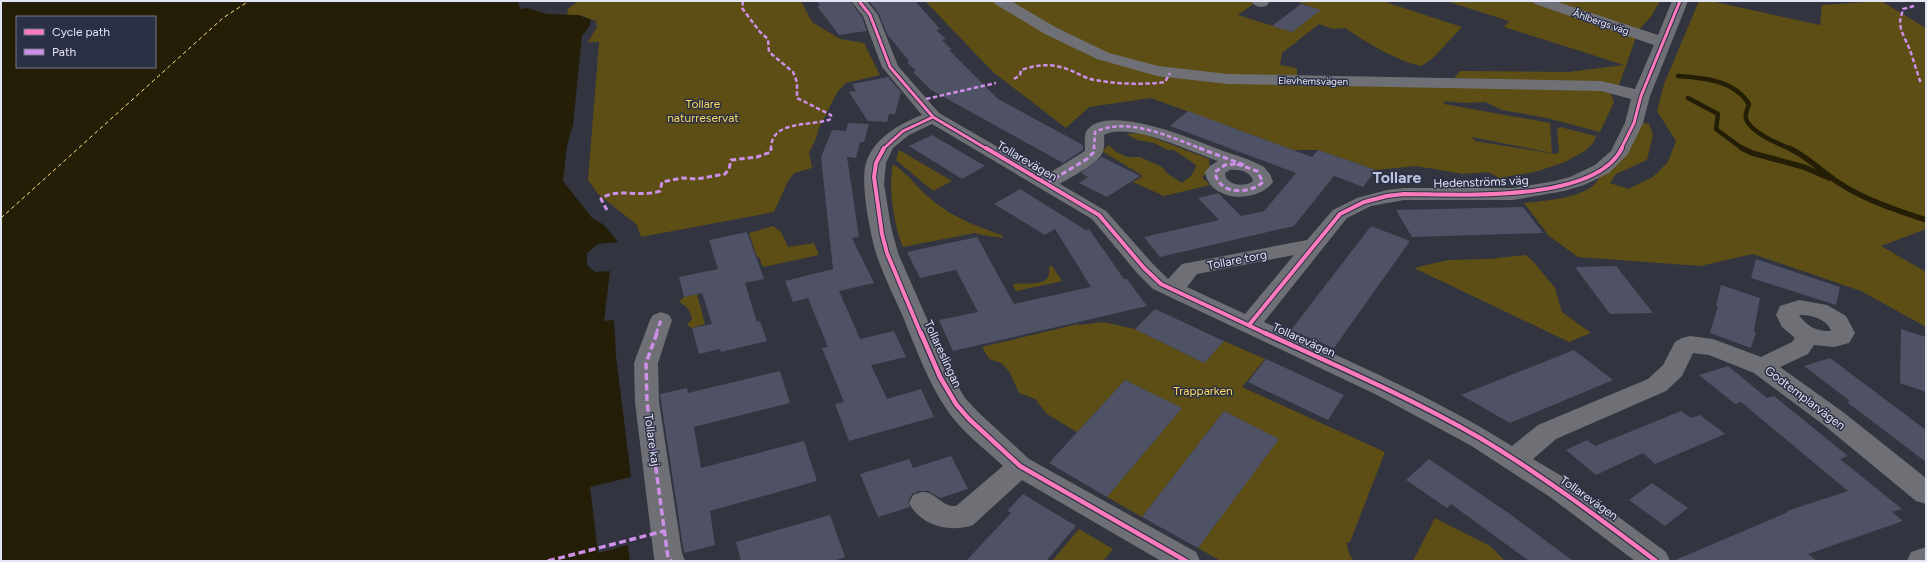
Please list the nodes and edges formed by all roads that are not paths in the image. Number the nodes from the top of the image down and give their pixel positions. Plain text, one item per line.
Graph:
1 (860, 1) edge
2 (1000, 1) edge
3 (1540, 1) edge
4 (1680, 1) edge
5 (1662, 42) junction
6 (1641, 96) junction
7 (933, 117) junction
8 (1244, 165) dead end
9 (1047, 183) junction
10 (1312, 245) junction
11 (1174, 291) junction
12 (661, 320) dead end
13 (1249, 326) junction
14 (1809, 335) dead end
15 (1763, 367) junction
16 (1515, 460) junction
17 (1020, 466) junction
18 (1926, 493) edge
19 (923, 503) dead end
20 (1926, 559) edge
21 (671, 561) edge
22 (1186, 561) edge
23 (1656, 561) edge
24 (1921, 561) edge

1 - 7 street, Tollarevägen
2 - 6 street, Elevhemsvägen
3 - 5 street, Åhlbergs väg
4 - 5 street, Hedenströms väg
5 - 6 street, Hedenströms väg
6 - 10 street, Hedenströms väg
7 - 9 street, Tollarevägen
7 - 17 street, Tollareslingan
8 - 9 street, Tollarevägen
9 - 11 street, Tollarevägen
10 - 11 street, Tollare torg
10 - 13 street, Hedenströms väg
11 - 13 street, Tollarevägen
12 - 21 street, Tollare kaj
13 - 16 street, Tollarevägen
14 - 15 street
15 - 16 street, Godtemplarvägen
15 - 18 street, Godtemplarvägen
16 - 23 street, Tollarevägen
17 - 19 street
17 - 22 street, Tollareslingan
20 - 24 street

